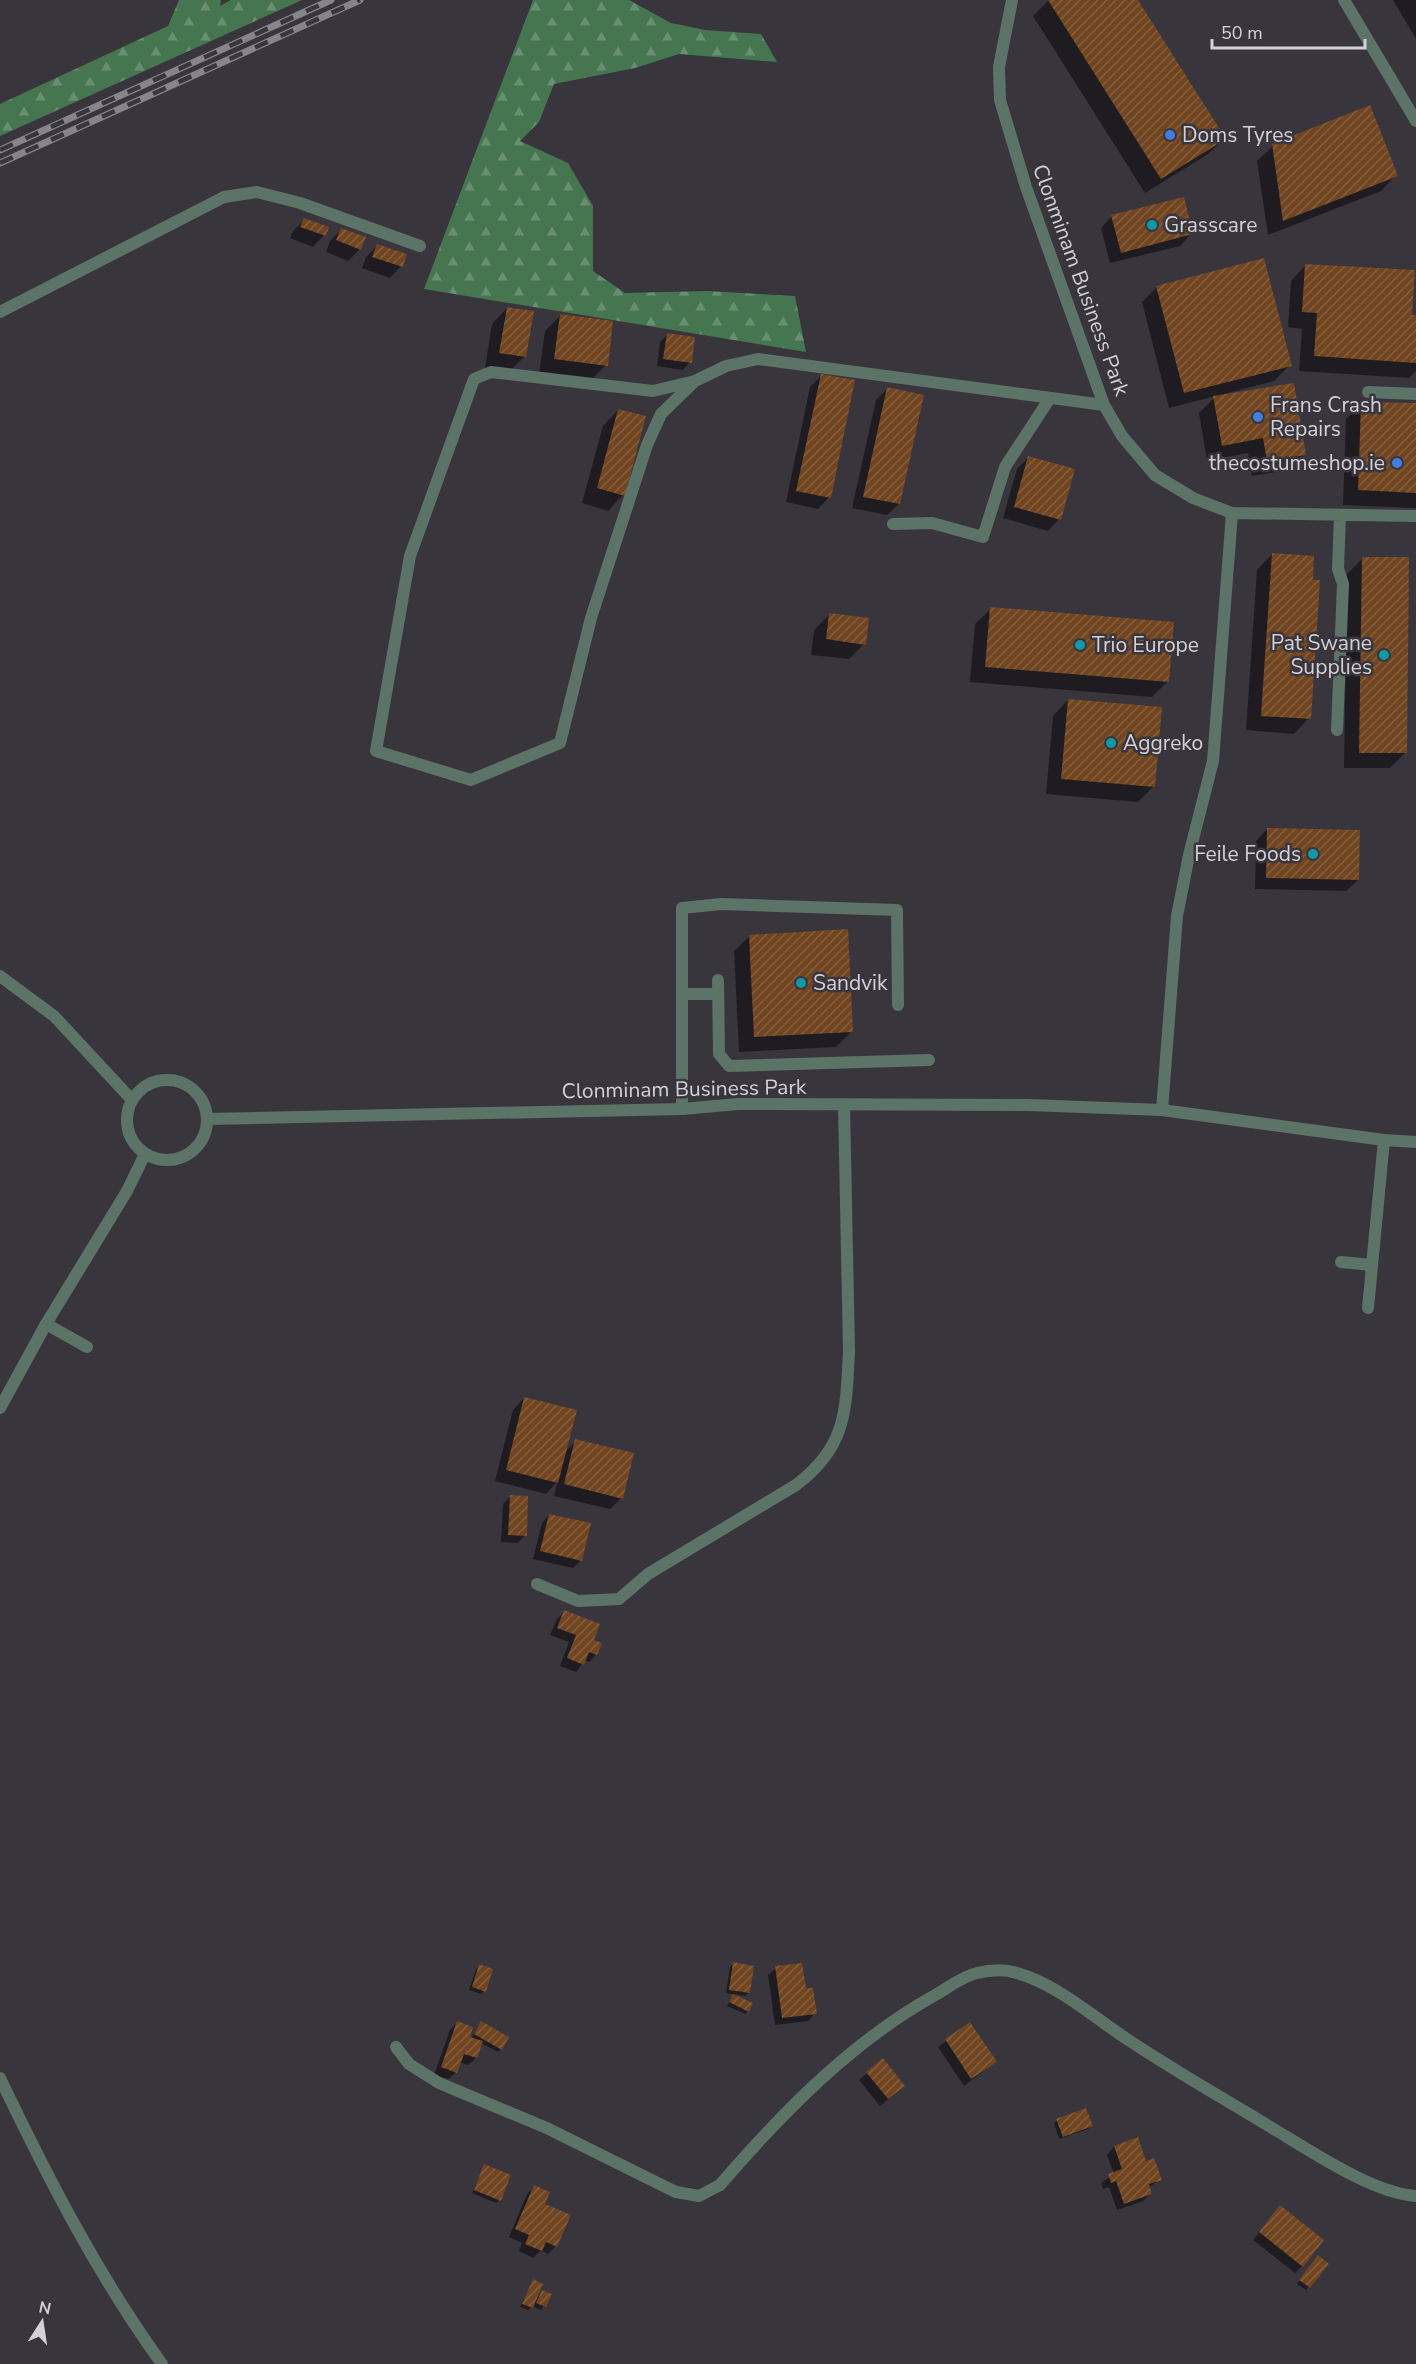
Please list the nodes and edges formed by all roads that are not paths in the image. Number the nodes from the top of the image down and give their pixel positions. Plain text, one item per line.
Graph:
1 (1012, 0) edge
2 (1344, 0) edge
3 (1416, 121) edge
4 (420, 246) dead end
5 (0, 312) edge
6 (695, 381) junction
7 (1368, 392) dead end
8 (1416, 394) edge
9 (1050, 398) junction
10 (1104, 405) junction
11 (1232, 513) junction
12 (1340, 515) junction
13 (1416, 516) edge
14 (893, 524) dead end
15 (1337, 730) dead end
16 (0, 976) edge
17 (718, 980) dead end
18 (682, 994) junction
19 (718, 994) junction
20 (898, 1005) dead end
21 (928, 1060) dead end
22 (132, 1100) junction
23 (844, 1105) junction
24 (682, 1109) junction
25 (1162, 1110) junction
26 (207, 1119) junction
27 (1384, 1140) junction
28 (1416, 1142) edge
29 (146, 1154) junction
30 (1341, 1262) dead end
31 (1372, 1265) junction
32 (1368, 1308) dead end
33 (46, 1324) junction
34 (87, 1347) dead end
35 (0, 1408) edge
36 (537, 1584) dead end
37 (396, 2047) dead end
38 (0, 2078) edge
39 (1416, 2196) edge
40 (162, 2364) edge

1 - 10 street, Clonminam Business Park
2 - 3 street
4 - 5 street
6 - 6 street
6 - 9 street
7 - 8 street
9 - 10 street
9 - 14 street
10 - 11 street, Clonminam Business Park
11 - 12 street, Clonminam Business Park
11 - 25 street
12 - 13 street, Clonminam Business Park
12 - 15 street
16 - 22 street
17 - 19 street
18 - 19 street
18 - 20 street
18 - 24 street
19 - 21 street
22 - 26 street
22 - 29 street
23 - 24 street, Clonminam Business Park
23 - 25 street, Clonminam Business Park
23 - 36 street
24 - 26 street, Clonminam Business Park
25 - 27 street, Clonminam Business Park
26 - 29 street
27 - 28 street, Clonminam Business Park
27 - 31 street
29 - 33 street
30 - 31 street
31 - 32 street
33 - 34 street
33 - 35 street
37 - 39 street
38 - 40 street

